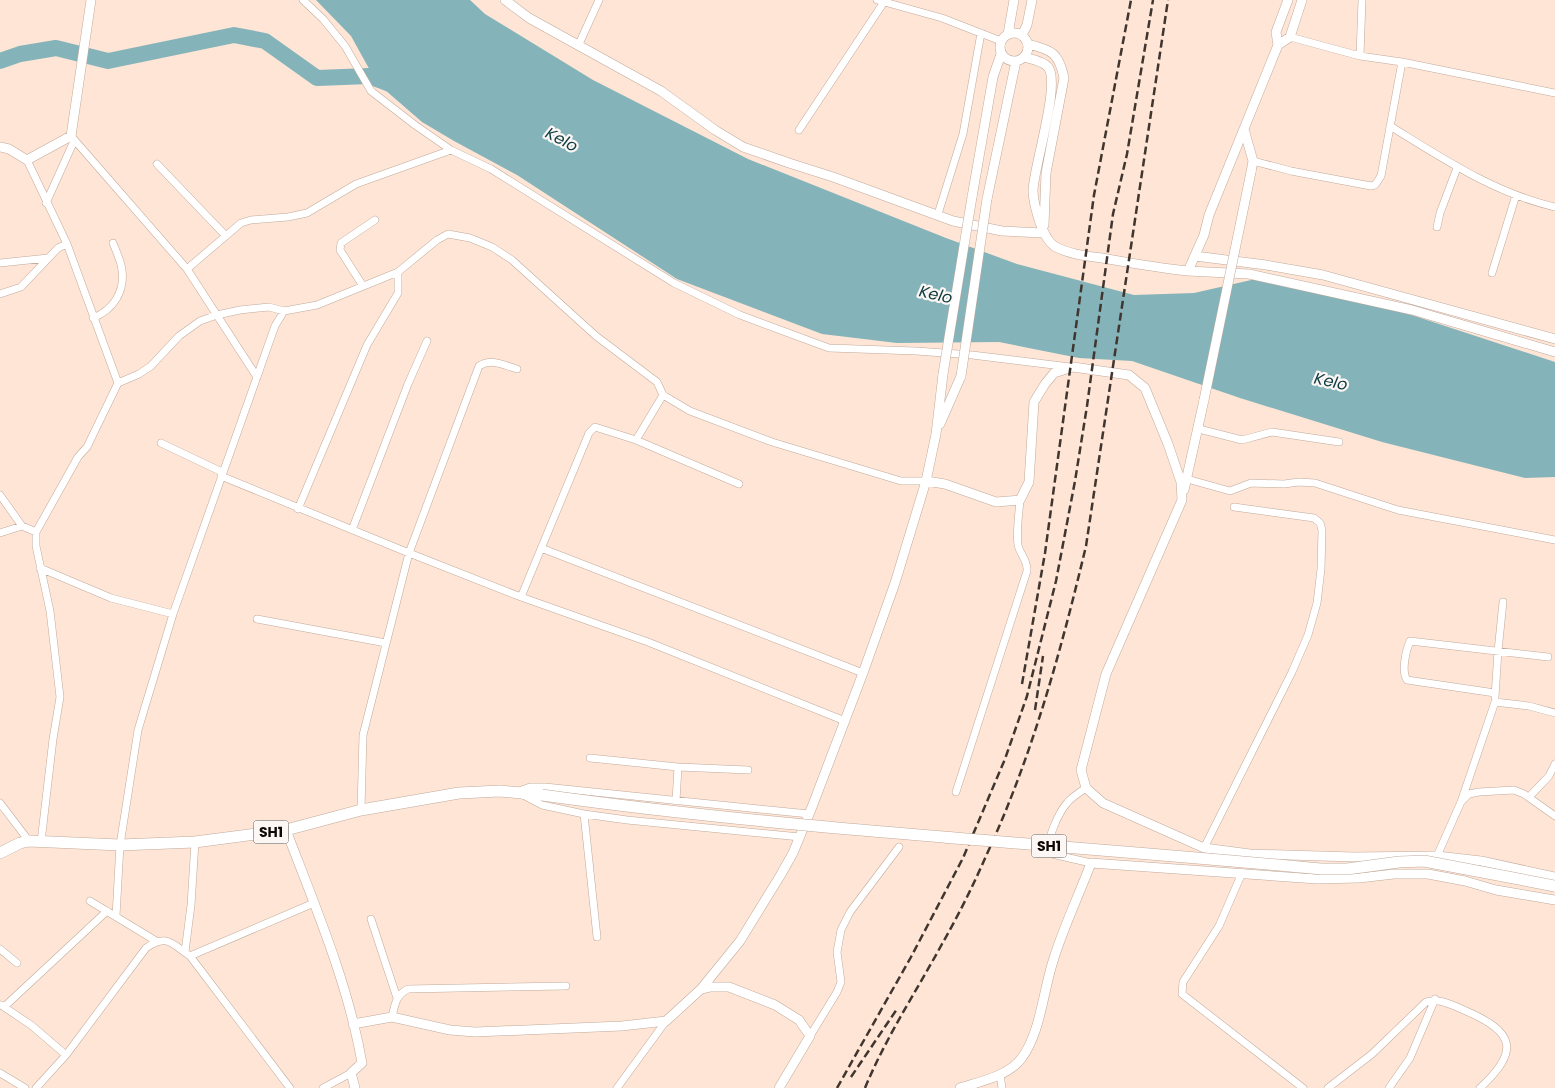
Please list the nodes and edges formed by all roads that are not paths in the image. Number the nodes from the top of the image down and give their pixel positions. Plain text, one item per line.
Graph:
1 (91, 0) edge
2 (303, 0) edge
3 (505, 0) edge
4 (599, 0) edge
5 (1014, 0) edge
6 (1032, 0) edge
7 (1288, 0) edge
8 (1302, 0) edge
9 (1362, 0) edge
10 (880, 1) edge
11 (981, 33) junction
12 (1022, 35) junction
13 (1004, 37) junction
14 (1290, 37) junction
15 (579, 44) junction
16 (1028, 44) junction
17 (1278, 45) junction
18 (1001, 54) junction
19 (1360, 56) junction
20 (1020, 59) junction
21 (1402, 62) junction
22 (1555, 93) edge
23 (1390, 126) junction
24 (1244, 129) junction
25 (799, 130) dead end
26 (72, 139) junction
27 (0, 147) edge
28 (451, 150) junction
29 (27, 160) junction
30 (1253, 161) junction
31 (157, 164) dead end
32 (1457, 168) junction
33 (1516, 195) junction
34 (46, 203) junction
35 (1555, 207) edge
36 (938, 214) junction
37 (375, 220) dead end
38 (1437, 227) dead end
39 (1043, 233) junction
40 (225, 235) junction
41 (113, 243) dead end
42 (67, 244) junction
43 (1195, 256) junction
44 (48, 258) junction
45 (0, 263) edge
46 (187, 269) junction
47 (398, 272) junction
48 (1188, 272) junction
49 (1492, 273) dead end
50 (363, 286) junction
51 (0, 294) edge
52 (284, 310) junction
53 (217, 315) junction
54 (94, 318) junction
55 (1555, 339) edge
56 (427, 341) dead end
57 (1555, 352) edge
58 (1073, 367) junction
59 (517, 369) dead end
60 (257, 377) junction
61 (118, 383) junction
62 (663, 395) junction
63 (1199, 429) junction
64 (936, 434) junction
65 (636, 440) junction
66 (1339, 442) dead end
67 (161, 444) dead end
68 (222, 474) junction
69 (1187, 479) junction
70 (926, 481) junction
71 (739, 484) dead end
72 (0, 495) edge
73 (1020, 500) junction
74 (1182, 500) junction
75 (1234, 507) dead end
76 (298, 509) junction
77 (22, 526) junction
78 (352, 530) junction
79 (36, 532) junction
80 (0, 533) edge
81 (1555, 540) edge
82 (541, 548) junction
83 (409, 553) junction
84 (40, 568) junction
85 (521, 597) junction
86 (1503, 602) dead end
87 (173, 614) junction
88 (256, 619) dead end
89 (386, 643) junction
90 (1498, 651) junction
91 (1548, 657) dead end
92 (863, 673) junction
93 (1495, 693) junction
94 (1495, 702) junction
95 (1555, 713) edge
96 (845, 721) junction
97 (590, 758) dead end
98 (1555, 764) edge
99 (678, 768) junction
100 (748, 770) dead end
101 (1086, 788) junction
102 (518, 792) junction
103 (956, 792) dead end
104 (1529, 797) junction
105 (676, 801) junction
106 (1461, 802) junction
107 (0, 803) edge
108 (361, 810) junction
109 (584, 814) junction
110 (809, 814) junction
111 (1555, 816) edge
112 (286, 830) junction
113 (800, 837) junction
114 (29, 841) junction
115 (41, 842) junction
116 (195, 842) junction
117 (120, 845) junction
118 (899, 847) dead end
119 (1204, 848) junction
120 (0, 853) edge
121 (1437, 856) junction
122 (1091, 863) junction
123 (1242, 873) junction
124 (1555, 877) edge
125 (1555, 886) edge
126 (1555, 900) edge
127 (90, 901) dead end
128 (314, 903) junction
129 (107, 911) junction
130 (116, 916) junction
131 (371, 919) dead end
132 (597, 937) dead end
133 (156, 941) junction
134 (0, 950) edge
135 (188, 954) junction
136 (17, 963) dead end
137 (566, 986) dead end
138 (701, 989) junction
139 (397, 998) junction
140 (1435, 999) junction
141 (2, 1006) edge
142 (392, 1016) junction
143 (666, 1021) junction
144 (354, 1024) junction
145 (810, 1036) junction
146 (66, 1055) junction
147 (0, 1073) edge
148 (351, 1073) junction
149 (1000, 1074) junction
150 (26, 1088) edge
151 (36, 1088) edge
152 (290, 1088) edge
153 (323, 1088) edge
154 (355, 1088) edge
155 (616, 1088) edge
156 (779, 1088) edge
157 (960, 1088) edge
158 (1002, 1088) edge
159 (1303, 1088) edge
160 (1328, 1088) edge
161 (1389, 1088) edge
162 (1480, 1088) edge

1 - 26 street
2 - 28 street
3 - 15 street
4 - 15 street
5 - 13 street
6 - 12 street
7 - 17 street
8 - 14 street
9 - 19 street
10 - 11 street
10 - 25 street
11 - 13 street
11 - 36 street
12 - 13 street
12 - 16 street
13 - 18 street
14 - 17 street
14 - 19 street
15 - 36 street
16 - 20 street
16 - 39 street
17 - 24 street
18 - 20 street
18 - 64 street, bridge
19 - 21 street
20 - 39 street
20 - 64 street, bridge
21 - 22 street
21 - 23 street
23 - 30 street
23 - 32 street
24 - 30 street
24 - 43 street
26 - 29 street
26 - 34 street
26 - 46 street
27 - 29 street
28 - 40 street
28 - 58 street
29 - 34 street
30 - 63 street, bridge
31 - 40 street
32 - 33 street
32 - 38 street
33 - 35 street
33 - 49 street
34 - 42 street
36 - 39 street
37 - 50 street
39 - 48 street
40 - 46 street
41 - 54 street
42 - 44 street
42 - 54 street
43 - 48 street
43 - 55 street
44 - 45 street
44 - 51 street
46 - 53 street
47 - 50 street
47 - 62 street
47 - 76 street
48 - 57 street
50 - 52 street
52 - 53 street
52 - 60 street
53 - 60 street
53 - 61 street
54 - 61 street
56 - 78 street
58 - 73 street
58 - 74 street
59 - 83 street
60 - 68 street
61 - 79 street
62 - 65 street
62 - 70 street
63 - 66 street
63 - 69 street
64 - 70 street
65 - 71 street
65 - 82 street
67 - 68 street
68 - 76 street
68 - 87 street
69 - 74 street
69 - 81 street
70 - 73 street
70 - 92 street
72 - 77 street
73 - 103 street
74 - 101 street
75 - 119 street
76 - 78 street
77 - 79 street
77 - 80 street
78 - 83 street
79 - 84 street
82 - 85 street
82 - 92 street
83 - 85 street
83 - 89 street
84 - 87 street
84 - 115 street
85 - 96 street
86 - 90 street
87 - 117 street
88 - 89 street
89 - 108 street
90 - 91 street
90 - 93 street
90 - 93 street
92 - 96 street
93 - 94 street
94 - 95 street
94 - 106 street
96 - 110 street
97 - 99 street
98 - 104 street
99 - 100 street
99 - 105 street
101 - 119 street
101 - 122 street
102 - 105 street
102 - 108 main road, SH1
102 - 109 street
102 - 125 main road, SH1, bridge
104 - 106 street
104 - 111 street
105 - 110 street
106 - 121 street
107 - 114 street
108 - 112 main road, SH1
109 - 113 street
109 - 132 street
110 - 113 street
112 - 116 main road, SH1
112 - 128 street
113 - 138 street
114 - 115 main road, SH1
114 - 120 main road, SH1
115 - 117 main road, SH1
116 - 117 main road, SH1
116 - 135 street
117 - 130 street
118 - 145 street
119 - 121 street
121 - 124 street
122 - 123 street
122 - 149 street
123 - 126 street
123 - 159 street
127 - 129 street
128 - 135 street
128 - 144 street
129 - 130 street
129 - 141 street
130 - 133 street
131 - 139 street
133 - 135 street
133 - 146 street
134 - 136 street
135 - 152 street
137 - 139 street
138 - 143 street
138 - 145 street
139 - 142 street
140 - 160 street
140 - 161 street
140 - 162 street
141 - 146 street
142 - 143 street
142 - 144 street
143 - 155 street
144 - 148 street
145 - 156 street
146 - 151 street
147 - 150 street
148 - 153 street
148 - 154 street
149 - 157 street
149 - 158 street

